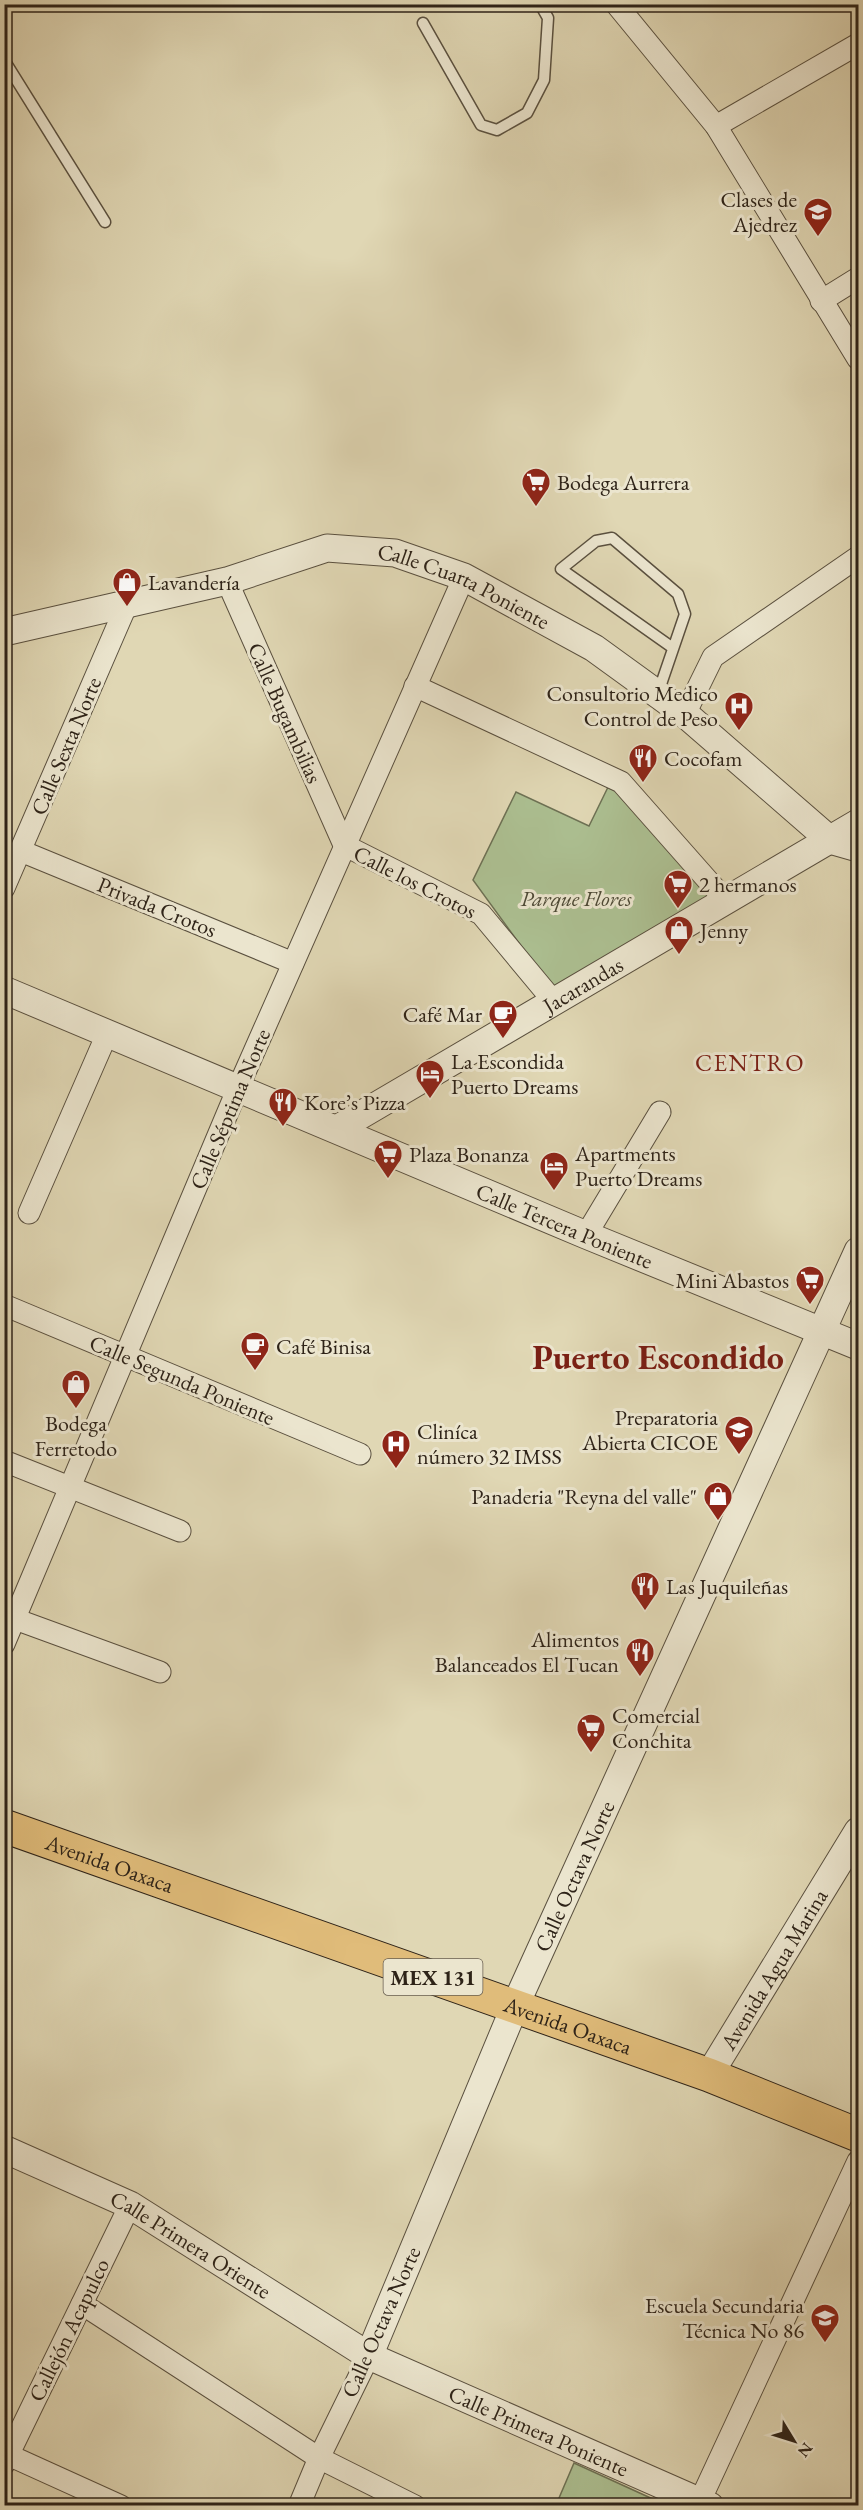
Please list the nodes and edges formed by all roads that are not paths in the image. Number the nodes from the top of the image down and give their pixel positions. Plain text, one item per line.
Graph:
1 (540, 4) edge
2 (616, 4) edge
3 (423, 23) dead end
4 (858, 44) edge
5 (4, 60) edge
6 (716, 126) junction
7 (105, 222) dead end
8 (858, 278) edge
9 (821, 301) junction
10 (858, 359) edge
11 (858, 557) edge
12 (464, 577) junction
13 (227, 581) junction
14 (127, 604) junction
15 (4, 632) edge
16 (673, 648) junction
17 (415, 686) junction
18 (658, 694) junction
19 (686, 714) junction
20 (858, 823) edge
21 (830, 840) junction
22 (344, 845) junction
23 (858, 848) edge
24 (21, 851) junction
25 (4, 888) edge
26 (726, 901) junction
27 (293, 963) junction
28 (4, 990) edge
29 (555, 1003) junction
30 (107, 1034) junction
31 (238, 1088) junction
32 (660, 1112) dead end
33 (337, 1129) junction
34 (29, 1212) dead end
35 (586, 1236) junction
36 (858, 1251) edge
37 (4, 1305) edge
38 (822, 1331) junction
39 (858, 1346) edge
40 (124, 1356) junction
41 (360, 1454) dead end
42 (4, 1461) edge
43 (71, 1488) junction
44 (180, 1531) dead end
45 (10, 1617) edge
46 (4, 1644) edge
47 (160, 1672) dead end
48 (4, 1826) edge
49 (858, 1831) edge
50 (515, 2006) junction
51 (709, 2075) junction
52 (858, 2135) edge
53 (4, 2149) edge
54 (858, 2161) edge
55 (130, 2205) junction
56 (82, 2304) junction
57 (369, 2356) junction
58 (6, 2457) edge
59 (319, 2458) junction
60 (705, 2503) edge
61 (121, 2505) edge
62 (299, 2505) edge
63 (415, 2505) edge

1 - 3 lane
2 - 6 street
4 - 6 street
5 - 7 lane
6 - 9 street
8 - 9 street
9 - 10 street
11 - 19 street
12 - 13 street, Calle Cuarta Poniente
12 - 17 street, Calle Séptima Norte
12 - 18 street, Calle Cuarta Poniente
13 - 14 street, Calle Cuarta Poniente
13 - 22 street, Calle Bugambilias
14 - 15 street, Calle Cuarta Poniente
14 - 24 street, Calle Sexta Norte
16 - 16 lane
16 - 18 lane
17 - 22 street, Calle Séptima Norte
17 - 26 street
18 - 19 street, Calle Cuarta Poniente
19 - 21 street, Calle Cuarta Poniente
20 - 21 street, Jacarandas
21 - 23 street, Calle Cuarta Poniente
21 - 26 street, Jacarandas
22 - 27 street, Calle Séptima Norte
22 - 29 street, Calle los Crotos
24 - 25 street, Calle Sexta Norte
24 - 27 street, Privada Crotos
26 - 29 street, Jacarandas
27 - 31 street, Calle Séptima Norte
28 - 30 street, Calle Tercera Poniente
29 - 33 street, Jacarandas
30 - 31 street, Calle Tercera Poniente
30 - 34 street
31 - 33 street, Calle Tercera Poniente
31 - 40 street, Calle Séptima Norte
32 - 35 street
33 - 35 street, Calle Tercera Poniente
35 - 38 street, Calle Tercera Poniente
36 - 38 street, Calle Octava Norte
37 - 40 street, Calle Segunda Poniente
38 - 39 street, Calle Tercera Poniente
38 - 50 street, Calle Octava Norte
40 - 41 street, Calle Segunda Poniente
40 - 43 street, Calle Séptima Norte
42 - 43 street
43 - 44 street
43 - 45 street, Calle Séptima Norte
45 - 46 street, Calle Séptima Norte
45 - 47 street
48 - 50 main road, Avenida Oaxaca / MEX 131
49 - 51 street, Avenida Agua Marina
50 - 51 main road, Avenida Oaxaca / MEX 131
50 - 57 street, Calle Octava Norte
51 - 52 main road, Avenida Oaxaca / MEX 131
53 - 55 street, Calle Primera Oriente
54 - 60 street
55 - 56 street, Callejón Acapulco
55 - 57 street, Calle Primera Oriente
56 - 58 street, Callejón Acapulco
56 - 59 street
57 - 59 street, Calle Octava Norte
57 - 60 street, Calle Primera Poniente
58 - 61 street
59 - 62 street, Calle Octava Norte
59 - 63 street

